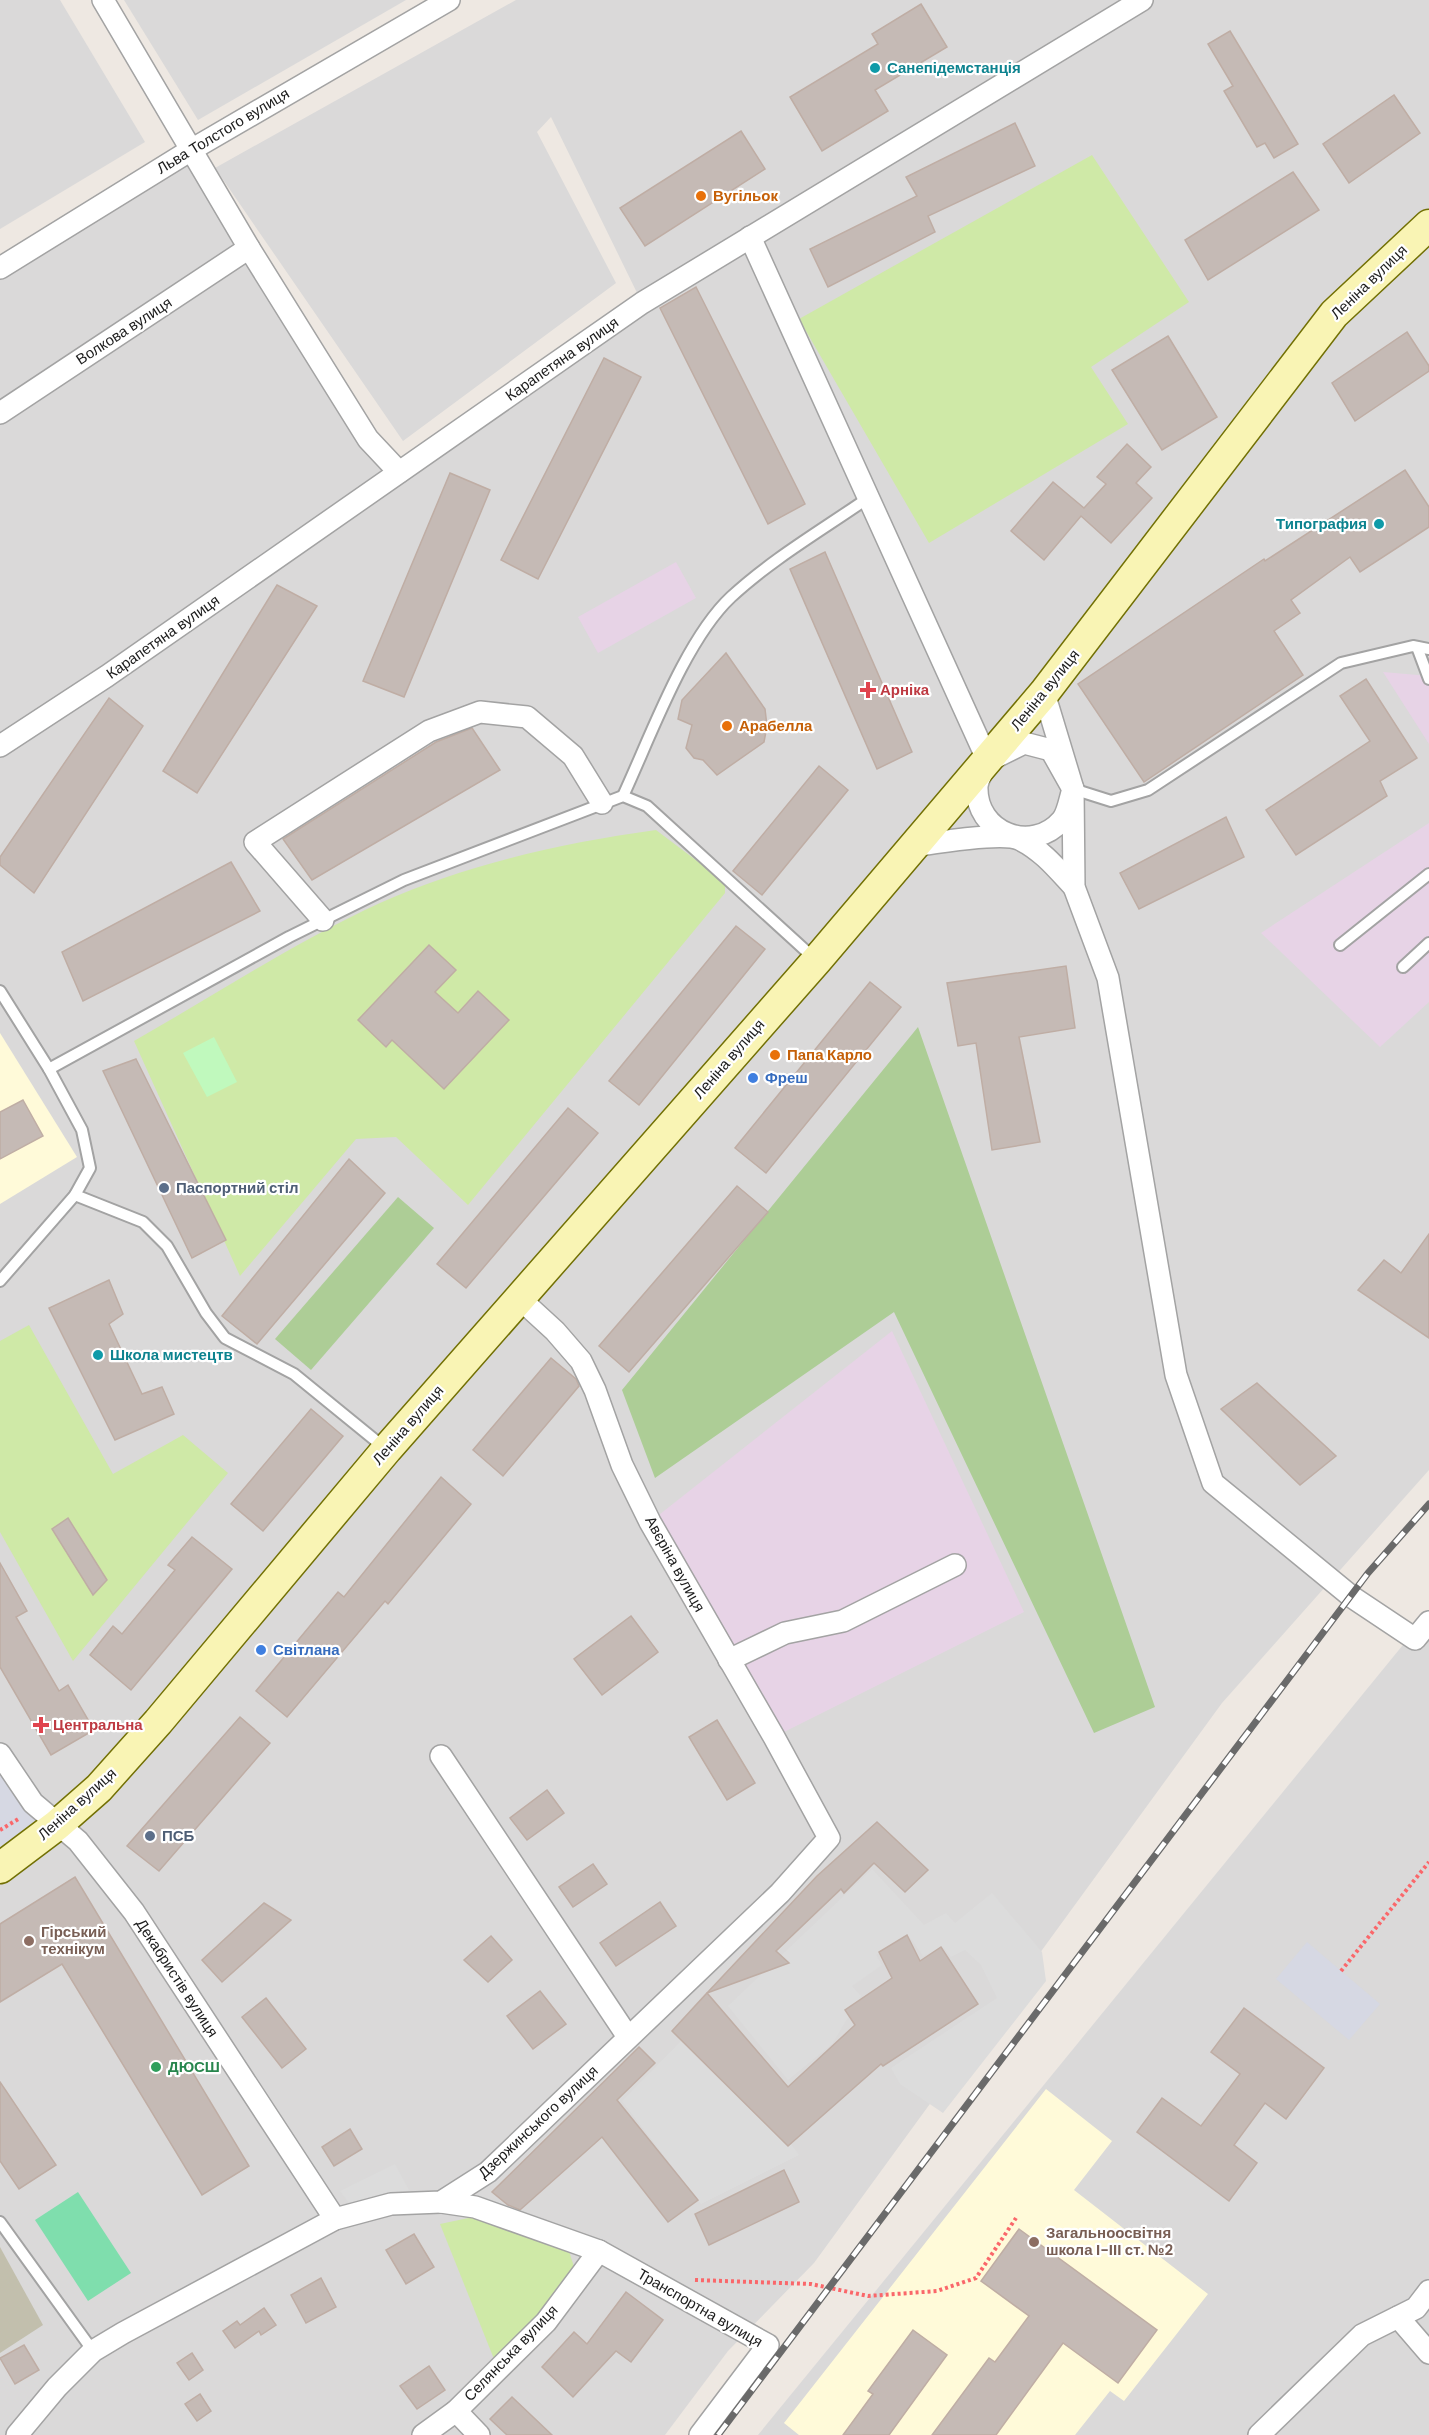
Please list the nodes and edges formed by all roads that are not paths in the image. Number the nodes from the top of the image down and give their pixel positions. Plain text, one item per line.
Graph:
1 (103, 0) edge
2 (449, 0) edge
3 (1142, 0) edge
4 (191, 150) junction
5 (1429, 225) edge
6 (750, 237) junction
7 (249, 248) junction
8 (0, 268) edge
9 (0, 413) edge
10 (399, 472) junction
11 (868, 498) junction
12 (1417, 647) junction
13 (1429, 649) edge
14 (1429, 679) edge
15 (1044, 693) junction
16 (0, 746) edge
17 (988, 760) junction
18 (1073, 789) junction
19 (623, 796) junction
20 (602, 803) junction
21 (1019, 838) junction
22 (914, 846) junction
23 (1429, 874) edge
24 (1074, 887) junction
25 (323, 920) junction
26 (1429, 942) edge
27 (1340, 945) dead end
28 (817, 960) junction
29 (1402, 967) dead end
30 (0, 991) edge
31 (49, 1069) junction
32 (75, 1195) junction
33 (0, 1281) edge
34 (519, 1298) junction
35 (387, 1449) junction
36 (955, 1565) dead end
37 (1429, 1622) edge
38 (1422, 1644) edge
39 (729, 1660) junction
40 (0, 1754) edge
41 (441, 1756) dead end
42 (57, 1825) junction
43 (829, 1838) joint
44 (0, 1868) edge
45 (628, 2037) junction
46 (441, 2202) junction
47 (335, 2219) junction
48 (0, 2222) edge
49 (599, 2251) junction
50 (1429, 2291) edge
51 (1398, 2317) junction
52 (93, 2351) junction
53 (1429, 2353) edge
54 (456, 2411) junction
55 (17, 2435) edge
56 (423, 2435) edge
57 (478, 2435) edge
58 (700, 2435) edge
59 (1259, 2435) edge

1 - 4 street
2 - 4 street, Льва Толстого вулиця
3 - 6 street, Карапетяна вулиця
4 - 7 street
4 - 8 street, Льва Толстого вулиця
5 - 15 main road, Леніна вулиця
6 - 10 street, Карапетяна вулиця
6 - 11 street
7 - 9 street, Волкова вулиця
7 - 10 street
10 - 16 street, Карапетяна вулиця
11 - 17 street
11 - 19 lane
12 - 13 lane
12 - 14 lane
12 - 18 lane
15 - 17 main road, Леніна вулиця
15 - 18 street
17 - 18 street
17 - 21 street
17 - 22 main road, Леніна вулиця
18 - 21 street
18 - 24 street
19 - 20 lane
19 - 28 lane
20 - 25 lane
20 - 25 street
21 - 22 street
21 - 24 street
22 - 28 main road, Леніна вулиця
23 - 27 lane
24 - 38 street
25 - 31 lane
26 - 29 lane
28 - 34 main road, Леніна вулиця
30 - 31 lane
31 - 32 lane
32 - 33 lane
32 - 35 lane
34 - 35 main road, Леніна вулиця
34 - 39 street, Авєріна вулиця
35 - 42 main road, Леніна вулиця
36 - 39 street
37 - 38 street
39 - 43 street, Авєріна вулиця
40 - 42 street, Декабристів вулиця
41 - 45 street
42 - 44 main road, Леніна вулиця
42 - 47 street, Декабристів вулиця
43 - 45 street, Дзержинського вулиця
45 - 46 street, Дзержинського вулиця
46 - 47 street
46 - 49 street
47 - 52 street
48 - 52 lane
49 - 54 street, Селянська вулиця
49 - 58 street, Транспортна вулиця
50 - 51 street
51 - 53 street
51 - 59 street
52 - 55 street
54 - 56 street, Селянська вулиця
54 - 57 street

